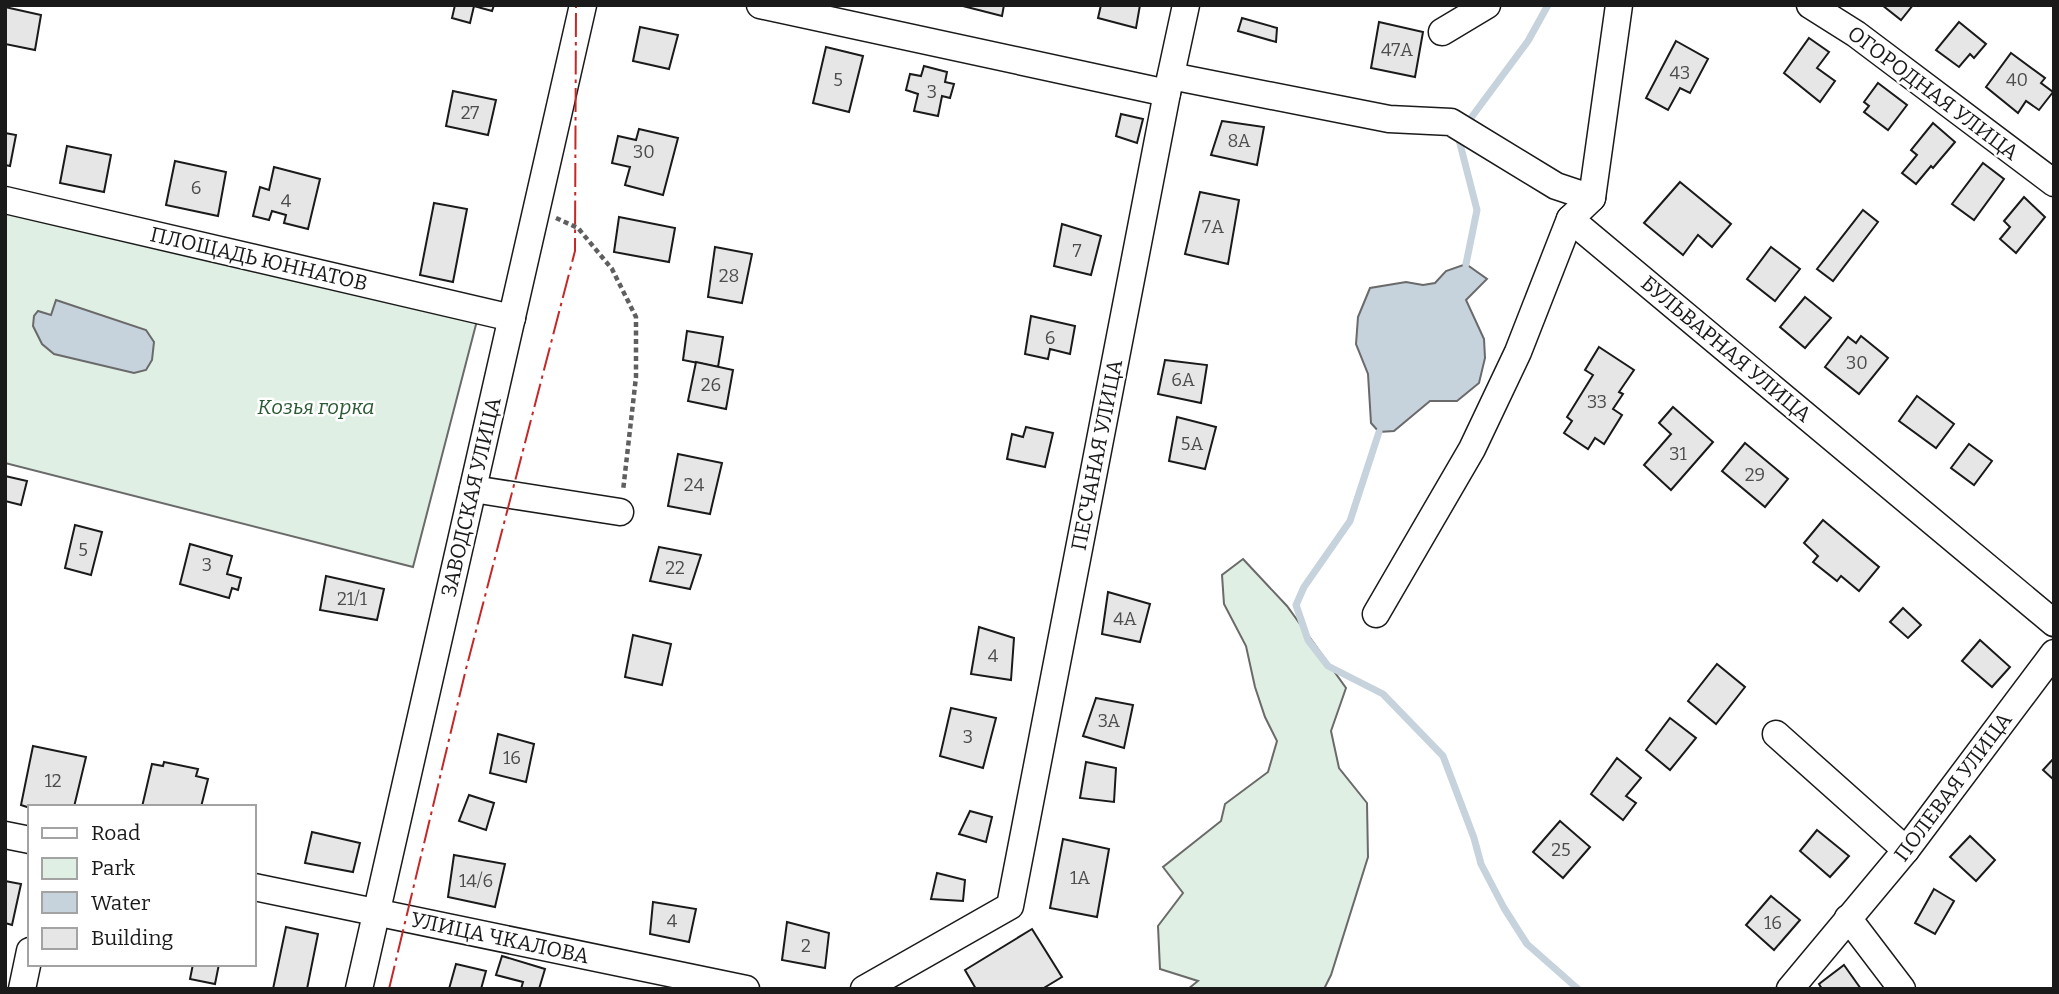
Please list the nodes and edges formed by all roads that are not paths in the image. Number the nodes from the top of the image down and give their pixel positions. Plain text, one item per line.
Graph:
1 (583, 5) edge
2 (760, 5) edge
3 (1186, 5) edge
4 (1487, 5) edge
5 (1619, 5) edge
6 (1810, 5) edge
7 (1441, 32) dead end
8 (1169, 84) junction
9 (2054, 183) edge
10 (1592, 198) junction
11 (5, 200) edge
12 (1570, 219) junction
13 (512, 318) junction
14 (473, 489) junction
15 (620, 512) road end
16 (1376, 614) dead end
17 (2054, 624) edge
18 (2054, 653) edge
19 (1776, 734) dead end
20 (5, 835) edge
21 (28, 840) edge
22 (1906, 850) junction
23 (256, 887) edge
24 (376, 912) junction
25 (1848, 918) junction
26 (28, 960) edge
27 (874, 986) edge
28 (22, 989) edge
29 (359, 989) edge
30 (746, 989) edge
31 (1790, 989) edge
32 (1902, 989) edge

1 - 13 street, ЗАВОДСКАЯ УЛИЦА
2 - 8 street
3 - 8 street, ПЕСЧАНАЯ УЛИЦА
4 - 7 street
5 - 10 street
6 - 9 street, ОГОРОДНАЯ УЛИЦА
8 - 10 street
8 - 27 street, ПЕСЧАНАЯ УЛИЦА
10 - 12 street
11 - 13 street, ПЛОЩАДЬ ЮННАТОВ
12 - 16 street
12 - 17 street, БУЛЬВАРНАЯ УЛИЦА
13 - 14 street, ЗАВОДСКАЯ УЛИЦА
14 - 15 street
14 - 24 street, ЗАВОДСКАЯ УЛИЦА
18 - 22 street, ПОЛЕВАЯ УЛИЦА
19 - 22 street
20 - 21 street
22 - 25 street, ПОЛЕВАЯ УЛИЦА
23 - 24 street, УЛИЦА ЧКАЛОВА
24 - 29 street, ЗАВОДСКАЯ УЛИЦА
24 - 30 street, УЛИЦА ЧКАЛОВА
25 - 31 street, ПОЛЕВАЯ УЛИЦА
25 - 32 street
26 - 28 street

